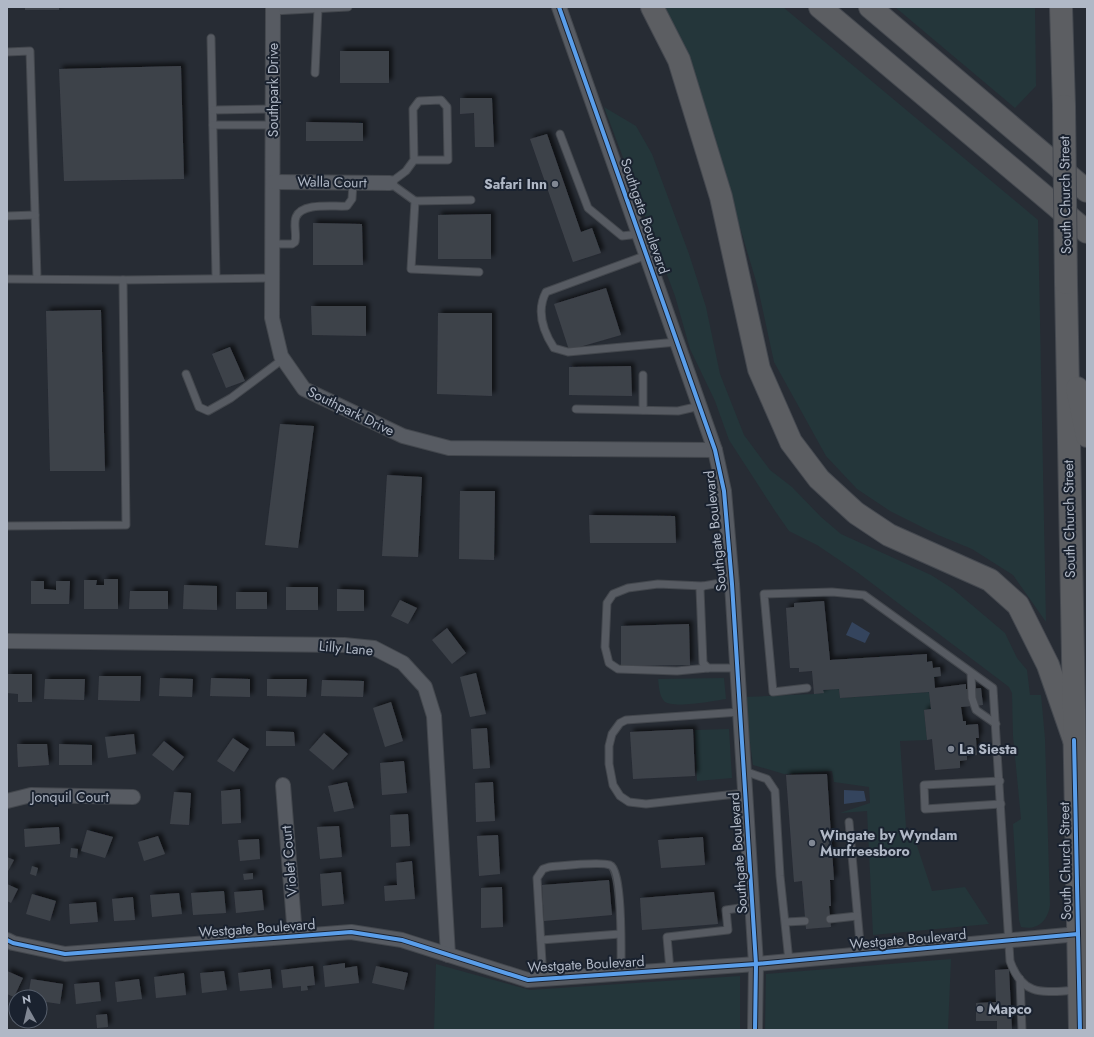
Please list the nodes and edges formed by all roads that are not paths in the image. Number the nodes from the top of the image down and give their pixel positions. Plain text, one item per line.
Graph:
1 (348, 7) edge
2 (559, 7) edge
3 (652, 7) edge
4 (820, 7) edge
5 (870, 7) edge
6 (1061, 7) edge
7 (272, 9) edge
8 (318, 9) junction
9 (211, 38) dead end
10 (7, 52) edge
11 (315, 73) dead end
12 (273, 109) junction
13 (213, 110) junction
14 (213, 125) junction
15 (273, 125) junction
16 (560, 134) dead end
17 (414, 160) junction
18 (273, 182) junction
19 (353, 183) junction
20 (390, 183) junction
21 (1087, 190) edge
22 (471, 200) dead end
23 (415, 201) junction
24 (35, 215) junction
25 (7, 216) edge
26 (1087, 232) edge
27 (639, 234) junction
28 (272, 244) junction
29 (647, 255) junction
30 (479, 272) dead end
31 (216, 277) junction
32 (37, 278) junction
33 (272, 278) junction
34 (7, 279) edge
35 (123, 280) junction
36 (1066, 336) junction
37 (677, 342) junction
38 (283, 359) junction
39 (186, 374) dead end
40 (643, 375) dead end
41 (700, 406) junction
42 (576, 409) dead end
43 (644, 410) junction
44 (1087, 436) edge
45 (715, 450) junction
46 (7, 526) edge
47 (732, 581) junction
48 (704, 586) junction
49 (1071, 637) junction
50 (7, 640) edge
51 (1087, 652) edge
52 (708, 668) junction
53 (738, 668) junction
54 (971, 673) junction
55 (807, 688) dead end
56 (740, 712) junction
57 (996, 724) junction
58 (1074, 740) junction
59 (1087, 767) edge
60 (744, 771) junction
61 (1000, 781) junction
62 (283, 785) dead end
63 (746, 793) junction
64 (133, 797) dead end
65 (7, 801) edge
66 (1001, 804) junction
67 (1075, 820) junction
68 (849, 822) dead end
69 (753, 906) junction
70 (857, 916) junction
71 (830, 919) dead end
72 (805, 921) dead end
73 (786, 922) junction
74 (620, 934) junction
75 (1082, 934) edge
76 (295, 936) junction
77 (7, 940) edge
78 (541, 940) junction
79 (1009, 940) junction
80 (861, 954) junction
81 (448, 955) junction
82 (789, 961) junction
83 (756, 964) junction
84 (670, 970) junction
85 (621, 974) junction
86 (543, 979) junction
87 (1020, 980) junction
88 (1079, 990) junction
89 (755, 1030) edge
90 (1022, 1030) edge
91 (1080, 1030) edge

1 - 8 lane
2 - 27 street, Southgate Boulevard
3 - 58 highway
4 - 26 highway
5 - 21 highway
6 - 36 highway, South Church Street, bridge
7 - 8 lane
7 - 12 street, Southpark Drive
8 - 11 lane
9 - 13 lane
10 - 24 lane
12 - 13 lane
12 - 15 street, Southpark Drive
13 - 14 lane
14 - 15 lane
14 - 31 lane
15 - 18 street, Southpark Drive
16 - 27 lane
17 - 17 lane
17 - 20 lane
18 - 19 street, Walla Court
18 - 28 street, Southpark Drive
19 - 20 street, Walla Court
19 - 28 lane
20 - 23 lane
22 - 23 lane
23 - 30 lane
24 - 25 lane
24 - 32 lane
27 - 29 street, Southgate Boulevard
28 - 33 street, Southpark Drive
29 - 37 street, Southgate Boulevard
29 - 37 lane
31 - 33 lane
31 - 35 lane
32 - 34 lane
32 - 35 lane
33 - 38 street, Southpark Drive
35 - 46 lane
36 - 44 highway
36 - 49 highway, South Church Street
37 - 41 street, Southgate Boulevard
38 - 39 lane
38 - 45 street, Southpark Drive
40 - 43 lane
41 - 43 lane
41 - 45 street, Southgate Boulevard
42 - 43 lane
45 - 47 street, Southgate Boulevard
47 - 48 lane
47 - 53 street, Southgate Boulevard
48 - 52 lane
48 - 52 lane
49 - 51 highway
49 - 58 highway, South Church Street
50 - 81 street, Lilly Lane
52 - 53 lane
53 - 56 street, Southgate Boulevard
54 - 55 lane
54 - 57 lane
54 - 57 lane
56 - 60 street, Southgate Boulevard
56 - 63 lane
57 - 61 lane
58 - 67 highway, South Church Street
59 - 67 highway
60 - 63 street, Southgate Boulevard
60 - 73 lane
61 - 66 lane
61 - 66 lane
62 - 76 street, Violet Court
63 - 69 street, Southgate Boulevard
64 - 65 street, Jonquil Court
66 - 79 lane
67 - 75 highway, South Church Street
68 - 70 lane
69 - 83 street, Southgate Boulevard
69 - 84 lane
70 - 71 lane
70 - 80 lane
72 - 73 lane
73 - 82 lane
74 - 78 lane
74 - 78 lane
74 - 85 lane
75 - 79 street, Westgate Boulevard
75 - 88 highway, South Church Street
76 - 77 street, Westgate Boulevard
76 - 81 street, Westgate Boulevard
78 - 86 lane
79 - 80 street, Westgate Boulevard
79 - 87 lane
80 - 82 street, Westgate Boulevard
81 - 86 street, Westgate Boulevard
82 - 83 street, Westgate Boulevard
83 - 84 street, Westgate Boulevard
83 - 89 street, Southgate Boulevard
84 - 85 street, Westgate Boulevard
85 - 86 street, Westgate Boulevard
87 - 88 lane
87 - 90 lane
88 - 91 highway, South Church Street

